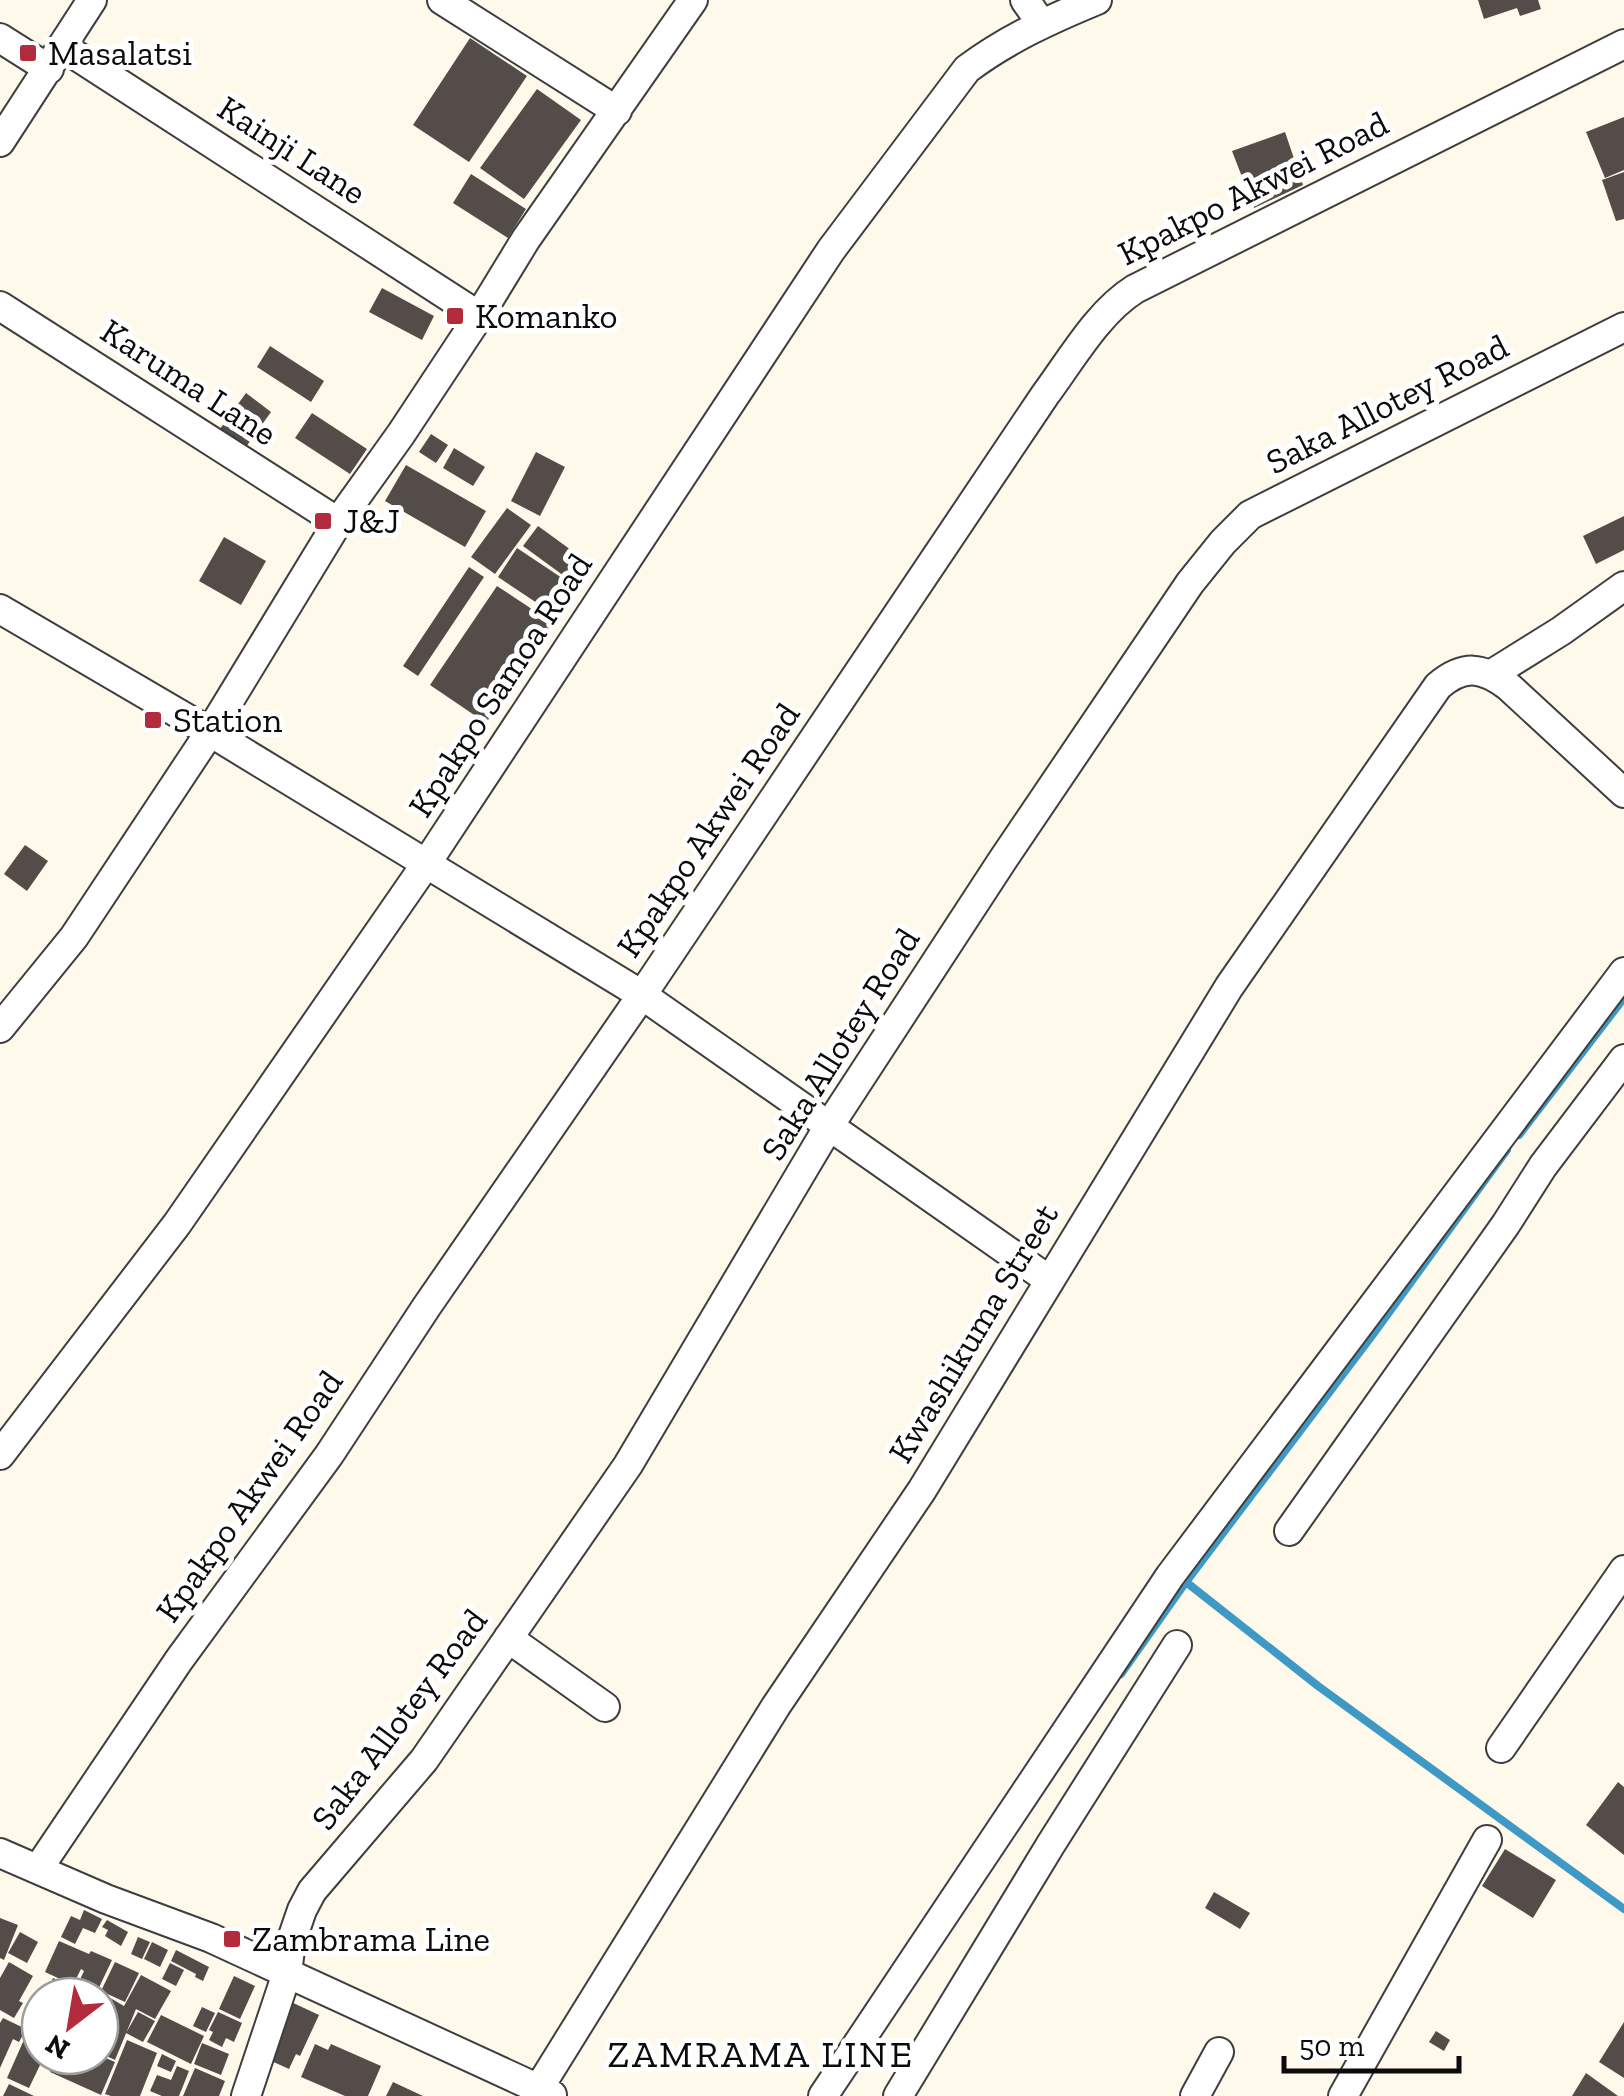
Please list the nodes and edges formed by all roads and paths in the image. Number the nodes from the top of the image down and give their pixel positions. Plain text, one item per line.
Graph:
1 (92, 0) edge
2 (442, 0) edge
3 (693, 0) edge
4 (1097, 0) edge
5 (1033, 11) edge
6 (0, 38) edge
7 (1624, 44) edge
8 (56, 58) junction
9 (617, 110) junction
10 (0, 142) edge
11 (0, 306) edge
12 (480, 316) junction
13 (1624, 327) edge
14 (338, 522) junction
15 (1624, 586) edge
16 (0, 609) edge
17 (1500, 680) junction
18 (210, 732) junction
19 (1624, 794) edge
20 (426, 864) junction
21 (1624, 972) edge
22 (642, 995) junction
23 (0, 1028) edge
24 (1624, 1060) edge
25 (829, 1126) junction
26 (1049, 1280) junction
27 (0, 1455) edge
28 (1289, 1531) dead end
29 (1624, 1570) edge
30 (508, 1638) junction
31 (1177, 1645) dead end
32 (605, 1708) dead end
33 (1501, 1748) dead end
34 (1487, 1840) dead end
35 (0, 1853) edge
36 (38, 1869) junction
37 (287, 1973) junction
38 (1218, 2052) dead end
39 (542, 2094) edge
40 (246, 2096) edge
41 (823, 2096) edge
42 (898, 2096) edge
43 (1195, 2096) edge
44 (1342, 2096) edge

1 - 8 street
2 - 9 street
3 - 9 street
4 - 5 street, Kpakpo Samoa Road
5 - 20 street, Kpakpo Samoa Road
6 - 8 street, Kainji Lane
7 - 22 street, Kpakpo Akwei Road
8 - 10 street
8 - 12 street, Kainji Lane
9 - 12 street
11 - 14 street, Karuma Lane
12 - 14 street
13 - 25 street, Saka Allotey Road
14 - 18 street
15 - 17 street
16 - 18 street
17 - 19 street
17 - 26 street, Kwashikuma Street
18 - 20 street
18 - 23 street
20 - 22 street
20 - 27 street, Kpakpo Samoa Road
21 - 41 street
22 - 25 street
22 - 36 street, Kpakpo Akwei Road
24 - 28 street
25 - 26 street
25 - 30 street, Saka Allotey Road
26 - 39 street, Kwashikuma Street
29 - 33 street
30 - 32 street
30 - 37 street, Saka Allotey Road
31 - 42 street
34 - 44 street
35 - 36 street
36 - 37 street
37 - 39 street
37 - 40 street, Saka Allotey Road
38 - 43 street

